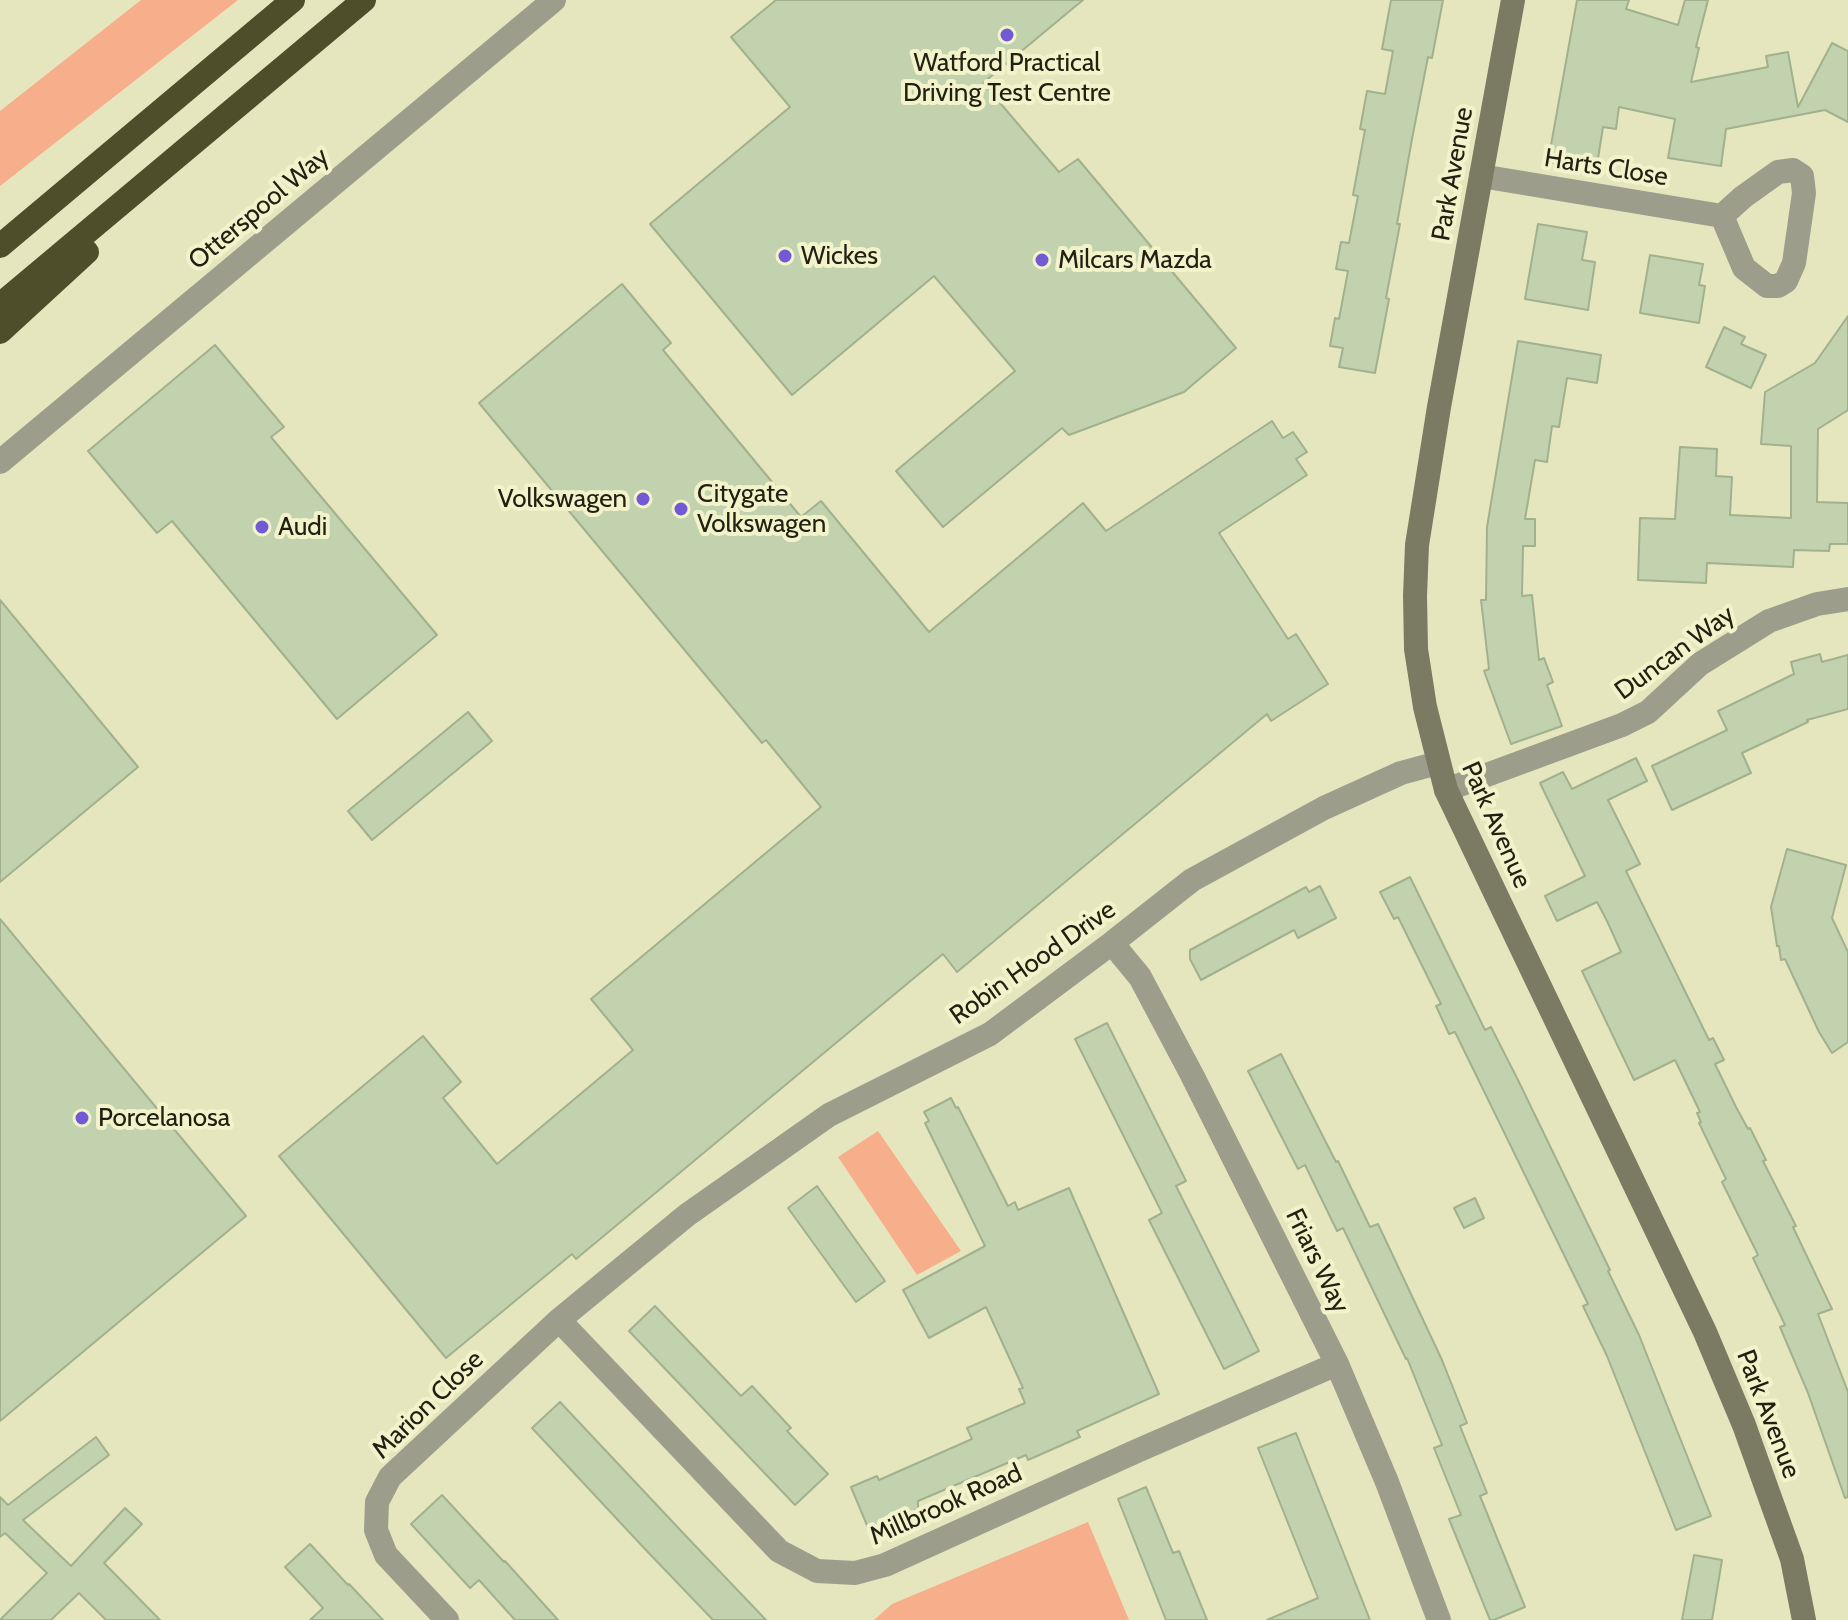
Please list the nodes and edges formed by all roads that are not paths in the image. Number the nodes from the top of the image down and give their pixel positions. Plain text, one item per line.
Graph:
1 (293, 0) edge
2 (364, 0) edge
3 (554, 0) edge
4 (1513, 0) edge
5 (334, 26) junction
6 (1481, 176) junction
7 (1722, 216) junction
8 (4, 242) edge
9 (0, 305) edge
10 (0, 332) edge
11 (0, 462) edge
12 (1848, 599) edge
13 (1438, 763) junction
14 (1446, 790) junction
15 (1112, 943) junction
16 (559, 1320) junction
17 (1337, 1364) junction
18 (447, 1620) edge
19 (1439, 1620) edge
20 (1804, 1620) edge

1 - 8 highway
2 - 5 highway
3 - 11 street, Otterspool Way
4 - 6 street, Park Avenue
5 - 9 highway
5 - 10 highway
6 - 7 street, Harts Close
6 - 13 street, Park Avenue
7 - 7 street
12 - 14 street, Duncan Way
13 - 14 street, Park Avenue
13 - 15 street, Robin Hood Drive
14 - 20 street, Park Avenue
15 - 16 street, Robin Hood Drive
15 - 17 street, Friars Way
16 - 17 street, Millbrook Road
16 - 18 street, Marion Close
17 - 19 street, Friars Way

